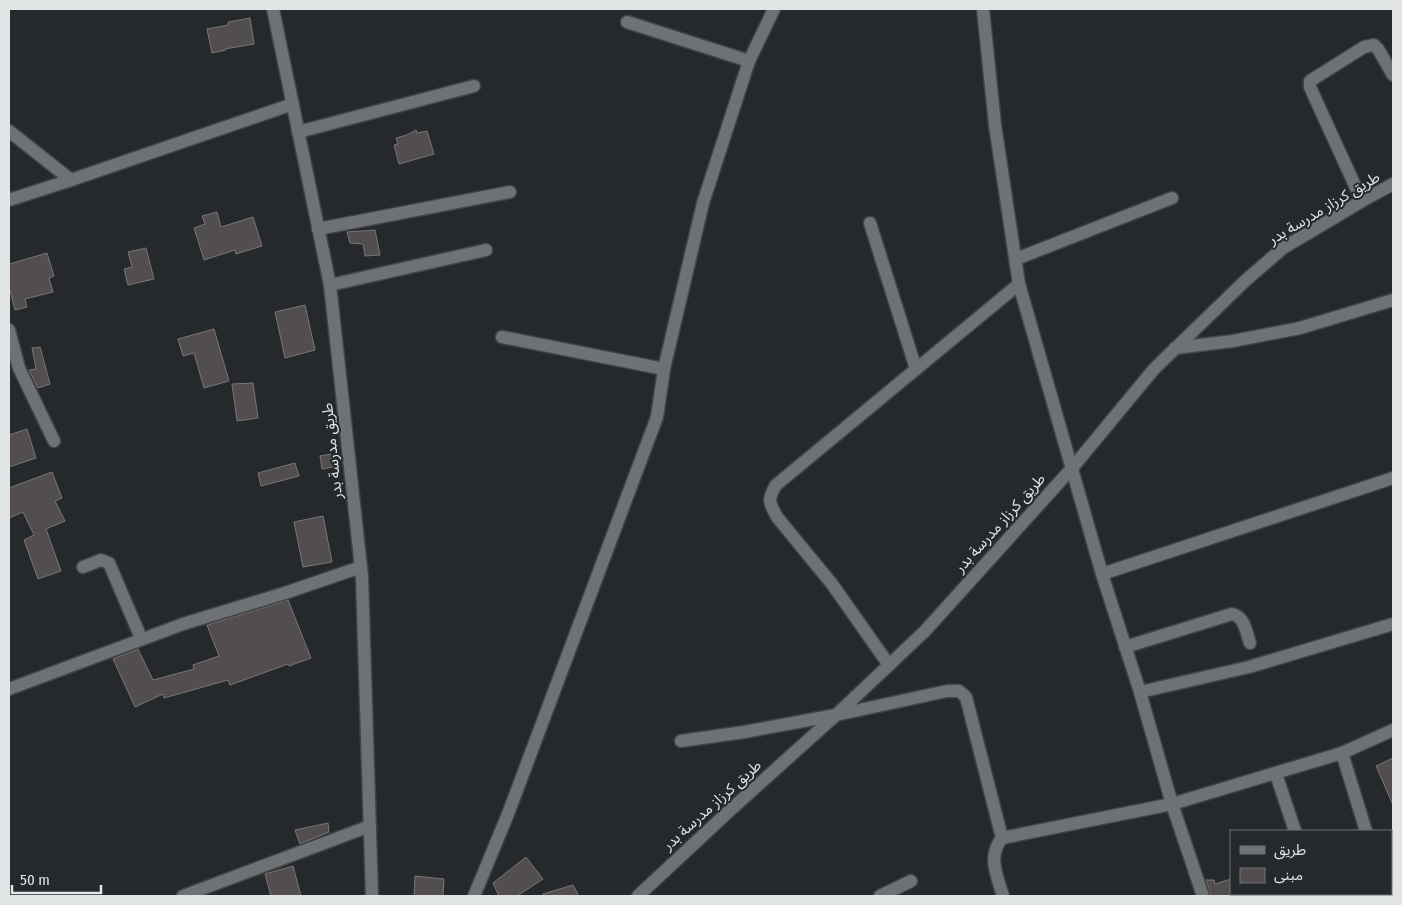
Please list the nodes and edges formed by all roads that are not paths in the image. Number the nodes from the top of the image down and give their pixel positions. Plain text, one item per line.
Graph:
1 (273, 9) edge
2 (774, 9) edge
3 (983, 9) edge
4 (627, 22) dead end
5 (749, 61) junction
6 (1393, 75) edge
7 (474, 86) dead end
8 (293, 104) junction
9 (9, 131) edge
10 (298, 132) junction
11 (71, 180) junction
12 (1393, 184) edge
13 (510, 192) dead end
14 (1172, 198) dead end
15 (9, 200) edge
16 (1362, 201) junction
17 (870, 223) dead end
18 (318, 229) junction
19 (486, 250) dead end
20 (1016, 259) junction
21 (1019, 284) junction
22 (330, 285) junction
23 (1393, 300) edge
24 (9, 330) edge
25 (502, 337) dead end
26 (1175, 348) junction
27 (664, 369) junction
28 (916, 369) junction
29 (54, 441) dead end
30 (1073, 467) junction
31 (1393, 478) edge
32 (83, 567) dead end
33 (361, 567) junction
34 (1102, 574) junction
35 (1393, 624) edge
36 (141, 638) junction
37 (1250, 643) dead end
38 (1125, 647) junction
39 (889, 665) junction
40 (9, 689) edge
41 (1140, 692) junction
42 (836, 715) junction
43 (1393, 730) edge
44 (681, 741) dead end
45 (1342, 753) junction
46 (1276, 774) junction
47 (1172, 804) junction
48 (370, 826) junction
49 (1294, 830) edge
50 (1366, 830) edge
51 (1002, 838) junction
52 (911, 881) dead end
53 (644, 894) edge
54 (183, 896) edge
55 (372, 896) edge
56 (474, 896) edge
57 (880, 896) edge
58 (1003, 896) edge
59 (1203, 896) edge

1 - 8 street, طريق مدرسة بدر
2 - 5 street
3 - 20 street
4 - 5 street
5 - 27 street
6 - 16 street
7 - 10 street
8 - 10 street, طريق مدرسة بدر
8 - 11 street
9 - 11 street
10 - 18 street, طريق مدرسة بدر
11 - 15 street
12 - 16 street, طريق كرزاز مدرسة بدر
13 - 18 street
14 - 20 street
16 - 26 street, طريق كرزاز مدرسة بدر
17 - 28 street
18 - 22 street, طريق مدرسة بدر
19 - 22 street
20 - 21 street
21 - 28 street
21 - 30 street
22 - 33 street, طريق مدرسة بدر
23 - 26 street
24 - 29 street
25 - 27 street
26 - 30 street, طريق كرزاز مدرسة بدر
27 - 56 street
28 - 39 street
30 - 34 street
30 - 39 street, طريق كرزاز مدرسة بدر
31 - 34 street
32 - 36 street
33 - 36 street
33 - 48 street, طريق مدرسة بدر
34 - 38 street
35 - 41 street
36 - 40 street
37 - 38 street
38 - 41 street
39 - 42 street, طريق كرزاز مدرسة بدر
41 - 47 street
42 - 44 street
42 - 51 street
42 - 53 street, طريق كرزاز مدرسة بدر
43 - 45 street
45 - 46 street
45 - 50 street
46 - 47 street
46 - 49 street
47 - 51 street
47 - 59 street
48 - 54 street
48 - 55 street, طريق مدرسة بدر
51 - 58 street
52 - 57 street

